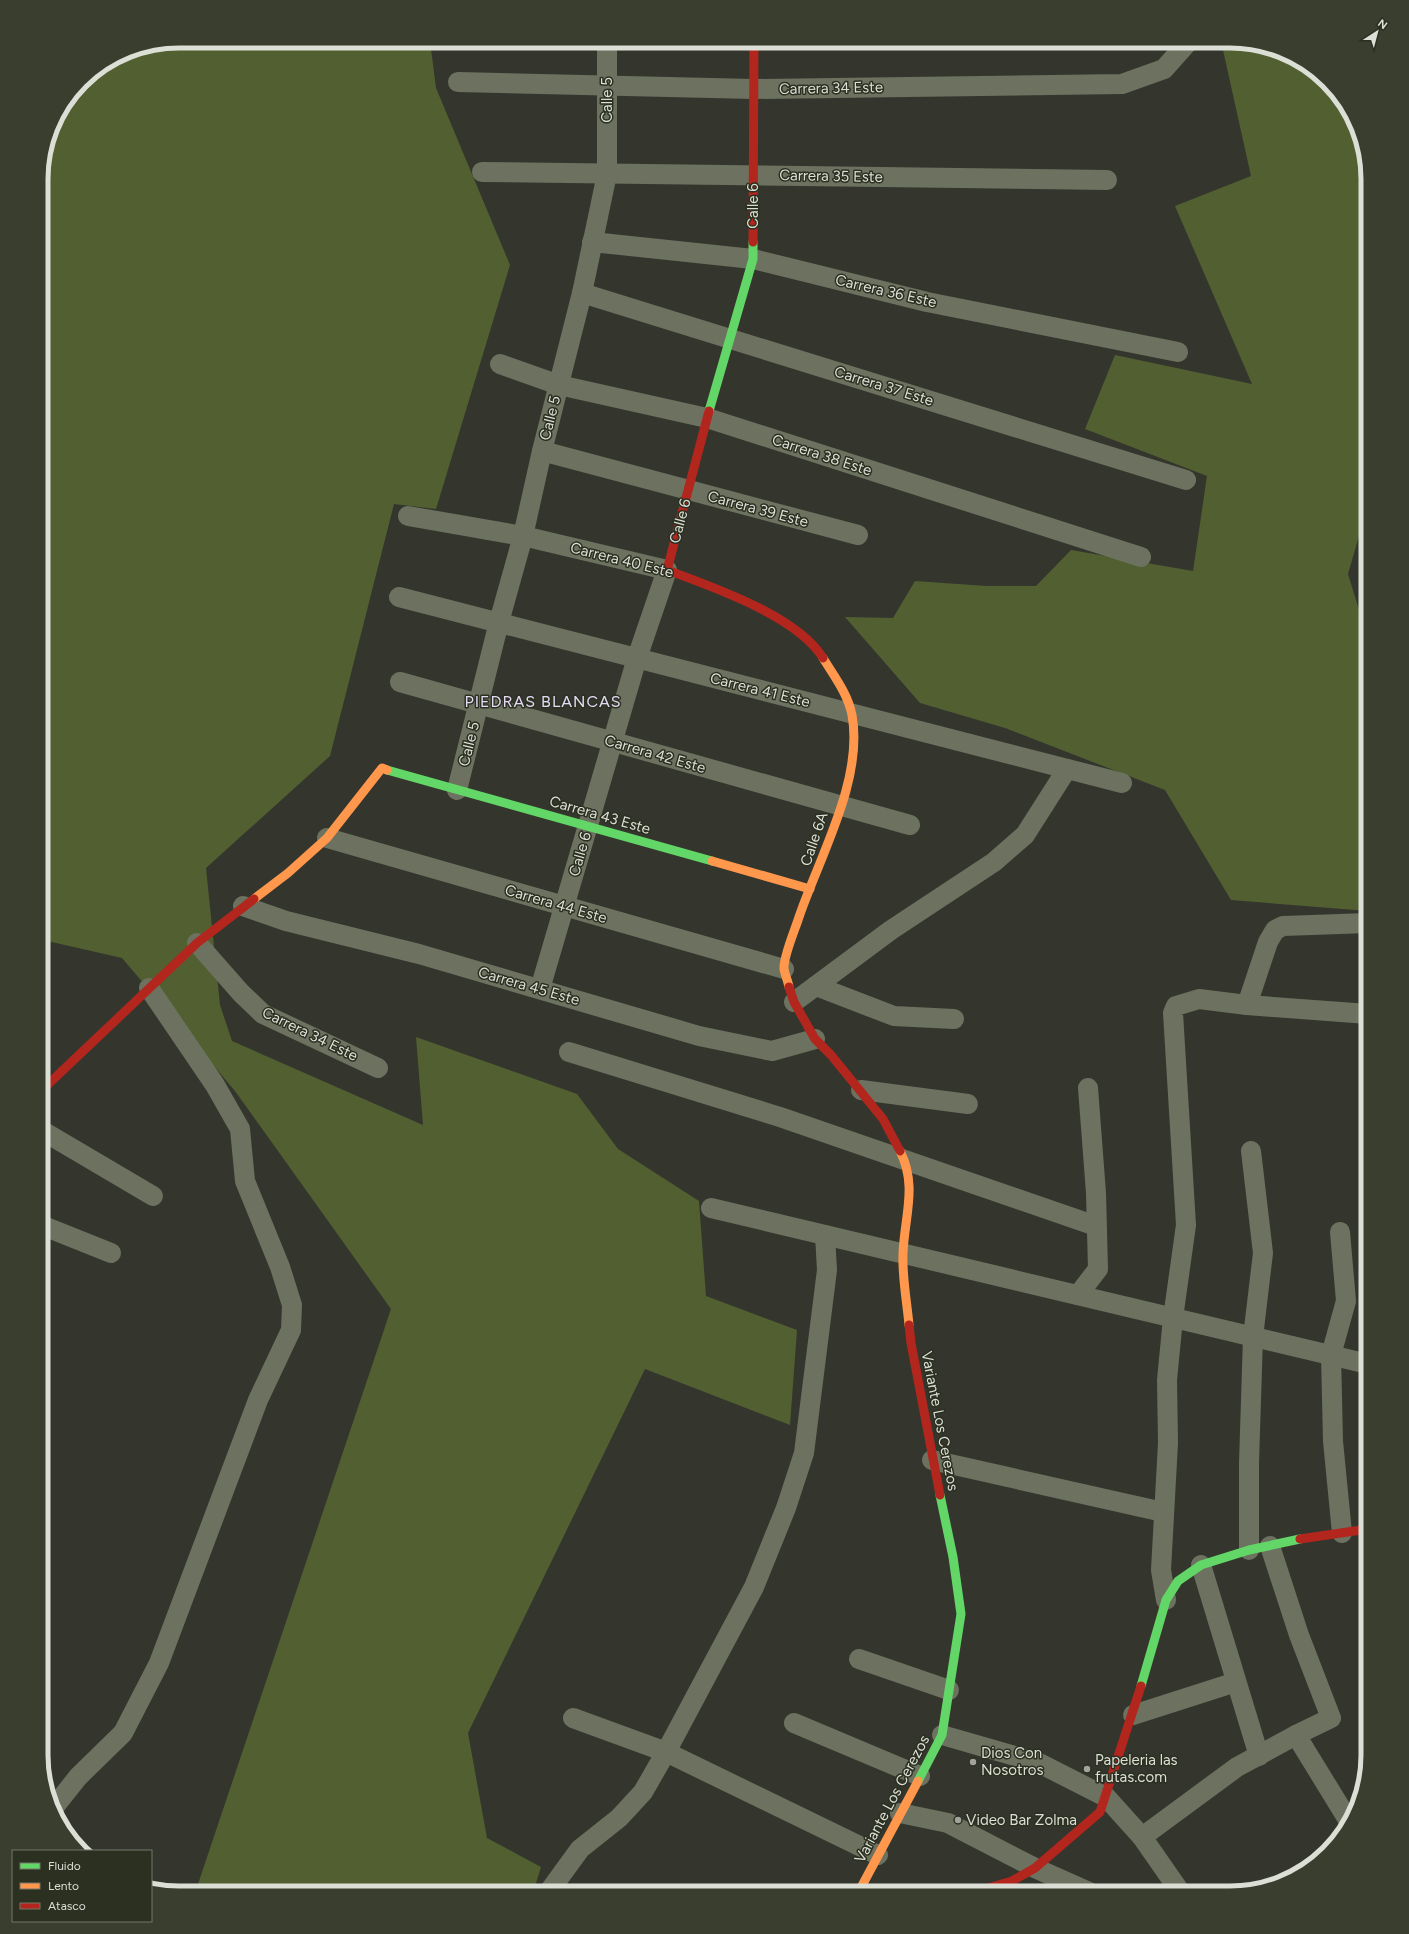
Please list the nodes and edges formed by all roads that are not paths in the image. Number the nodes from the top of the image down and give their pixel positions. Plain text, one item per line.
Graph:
1 (608, 48) edge
2 (754, 48) edge
3 (1183, 48) edge
4 (458, 82) dead end
5 (607, 87) junction
6 (754, 89) junction
7 (482, 172) dead end
8 (607, 174) junction
9 (753, 175) junction
10 (1107, 180) dead end
11 (592, 242) junction
12 (753, 259) junction
13 (582, 293) junction
14 (730, 338) junction
15 (1178, 352) dead end
16 (500, 364) dead end
17 (559, 384) junction
18 (706, 418) junction
19 (542, 451) junction
20 (1186, 480) dead end
21 (688, 491) junction
22 (408, 516) dead end
23 (858, 535) dead end
24 (523, 536) junction
25 (1142, 557) dead end
26 (667, 570) junction
27 (399, 597) dead end
28 (499, 622) junction
29 (638, 658) junction
30 (400, 682) dead end
31 (478, 705) junction
32 (852, 714) junction
33 (613, 742) junction
34 (1068, 769) junction
35 (1122, 783) dead end
36 (458, 790) junction
37 (840, 806) junction
38 (910, 825) dead end
39 (588, 826) junction
40 (328, 838) junction
41 (810, 889) junction
42 (243, 906) junction
43 (564, 906) junction
44 (1361, 923) edge
45 (197, 943) junction
46 (784, 969) junction
47 (816, 986) junction
48 (149, 988) junction
49 (540, 989) junction
50 (794, 1002) junction
51 (1247, 1005) junction
52 (1361, 1013) edge
53 (954, 1019) dead end
54 (815, 1038) junction
55 (570, 1052) dead end
56 (378, 1068) dead end
57 (48, 1084) edge
58 (1088, 1088) dead end
59 (861, 1090) junction
60 (968, 1104) dead end
61 (48, 1134) edge
62 (1251, 1151) dead end
63 (906, 1161) junction
64 (153, 1196) dead end
65 (711, 1208) dead end
66 (1096, 1226) junction
67 (48, 1228) edge
68 (1340, 1232) dead end
69 (825, 1236) junction
70 (111, 1253) dead end
71 (902, 1254) junction
72 (1078, 1295) junction
73 (1173, 1318) junction
74 (1253, 1337) junction
75 (1331, 1355) junction
76 (1361, 1362) edge
77 (932, 1460) junction
78 (1164, 1512) junction
79 (1361, 1530) edge
80 (1342, 1533) junction
81 (1270, 1546) junction
82 (1249, 1550) junction
83 (1201, 1565) junction
84 (1166, 1600) junction
85 (860, 1659) dead end
86 (1236, 1682) junction
87 (949, 1690) junction
88 (1133, 1714) junction
89 (573, 1718) dead end
90 (794, 1723) dead end
91 (942, 1735) junction
92 (1296, 1735) junction
93 (666, 1752) junction
94 (1259, 1756) junction
95 (920, 1776) junction
96 (1106, 1797) junction
97 (57, 1803) edge
98 (900, 1813) junction
99 (1345, 1816) edge
100 (1142, 1837) junction
101 (878, 1855) junction
102 (1035, 1868) junction
103 (555, 1886) edge
104 (862, 1886) edge
105 (995, 1886) edge
106 (1075, 1886) edge
107 (1177, 1886) edge

1 - 5 street, Calle 5
2 - 6 street, Calle 6
3 - 6 street, Carrera 34 Este
4 - 5 street, Carrera 34 Este
5 - 6 street, Carrera 34 Este
5 - 8 street, Calle 5
6 - 9 street, Calle 6
7 - 8 street, Carrera 35 Este
8 - 9 street, Carrera 35 Este
8 - 11 street, Calle 5
9 - 10 street, Carrera 35 Este
9 - 12 street, Calle 6
11 - 12 street, Carrera 36 Este
11 - 13 street, Calle 5
12 - 14 street, Calle 6
12 - 15 street, Carrera 36 Este
13 - 14 street, Carrera 37 Este
13 - 17 street, Calle 5
14 - 18 street, Calle 6
14 - 20 street, Carrera 37 Este
16 - 17 street, Carrera 38 Este
17 - 18 street, Carrera 38 Este
17 - 19 street, Calle 5
18 - 21 street, Calle 6
18 - 25 street, Carrera 38 Este
19 - 21 street, Carrera 39 Este
19 - 24 street, Calle 5
21 - 23 street, Carrera 39 Este
21 - 26 street, Calle 6
22 - 24 street, Carrera 40 Este
24 - 26 street, Carrera 40 Este
24 - 28 street, Calle 5
26 - 29 street, Calle 6
26 - 32 street, Carrera 40 Este
27 - 28 street, Carrera 41 Este
28 - 29 street, Carrera 41 Este
28 - 31 street, Calle 5
29 - 32 street, Carrera 41 Este
29 - 33 street, Calle 6
30 - 31 street, Carrera 42 Este
31 - 33 street, Carrera 42 Este
31 - 36 street, Calle 5
32 - 34 street, Carrera 41 Este
32 - 37 street, Calle 6A
33 - 37 street, Carrera 42 Este
33 - 39 street, Calle 6
34 - 35 street, Carrera 41 Este
34 - 47 street
36 - 39 street, Carrera 43 Este
36 - 40 street, Carrera 43 Este
37 - 38 street, Carrera 42 Este
37 - 41 street, Calle 6A
39 - 41 street, Carrera 43 Este
39 - 43 street, Calle 6
40 - 42 street
40 - 43 street, Carrera 44 Este
41 - 46 street, Calle 6A
42 - 45 street
42 - 49 street, Carrera 45 Este
43 - 46 street, Carrera 44 Este
43 - 49 street, Calle 6
44 - 51 street
45 - 48 street
45 - 56 street, Carrera 34 Este
46 - 50 street, Variante Los Cerezos
47 - 50 street
47 - 53 street
48 - 57 street
48 - 97 street
49 - 54 street, Carrera 45 Este
50 - 54 street, Variante Los Cerezos
51 - 52 street
51 - 73 street
54 - 59 street, Variante Los Cerezos
55 - 63 street
58 - 66 street
59 - 60 street
59 - 63 street, Variante Los Cerezos
61 - 64 street
62 - 74 street
63 - 66 street
63 - 71 street, Variante Los Cerezos
65 - 69 street
66 - 72 street
67 - 70 street
68 - 75 street
69 - 71 street
69 - 93 street
71 - 72 street
71 - 77 street, Variante Los Cerezos
72 - 73 street
73 - 74 street
73 - 78 street
74 - 75 street
74 - 82 street
75 - 76 street
75 - 80 street
77 - 78 street
77 - 87 street, Variante Los Cerezos
78 - 84 street
79 - 80 street
80 - 81 street
81 - 82 street
81 - 92 street
82 - 83 street
83 - 84 street
83 - 86 street
84 - 88 street
85 - 87 street
86 - 88 street
86 - 94 street
87 - 91 street, Variante Los Cerezos
88 - 96 street
89 - 93 street
90 - 95 street
91 - 95 street, Variante Los Cerezos
91 - 96 street
92 - 94 street
92 - 99 street
93 - 101 street
93 - 103 street
94 - 100 street
95 - 98 street, Variante Los Cerezos
96 - 100 street
96 - 102 street
98 - 101 street, Variante Los Cerezos
98 - 102 street
100 - 107 street
101 - 104 street, Variante Los Cerezos
102 - 105 street
102 - 106 street

